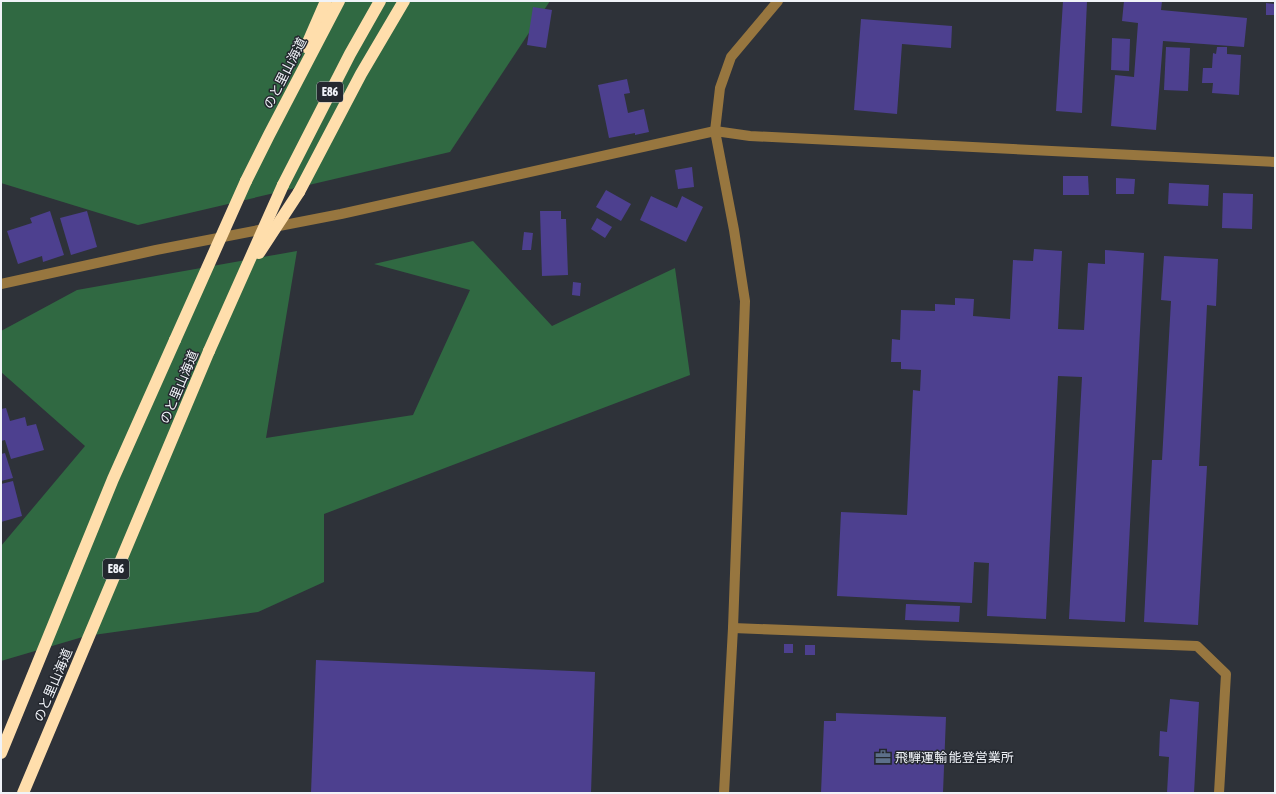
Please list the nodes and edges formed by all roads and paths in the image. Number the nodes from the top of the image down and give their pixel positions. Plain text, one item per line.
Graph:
1 (326, 1) edge
2 (339, 1) edge
3 (380, 1) edge
4 (404, 1) edge
5 (778, 1) edge
6 (714, 131) junction
7 (269, 134) junction
8 (1275, 162) edge
9 (1, 284) edge
10 (238, 286) junction
11 (733, 628) junction
12 (1, 753) edge
13 (24, 791) edge
14 (724, 793) edge
15 (1219, 793) edge

1 - 7 highway
2 - 7 highway, のと里山海道 / E86
3 - 10 highway, のと里山海道 / E86, bridge
4 - 10 highway, bridge
5 - 6 street
6 - 8 street
6 - 9 street
6 - 11 street
7 - 12 highway, のと里山海道 / E86, bridge
10 - 13 highway, のと里山海道 / E86, bridge
11 - 14 street
11 - 15 street

